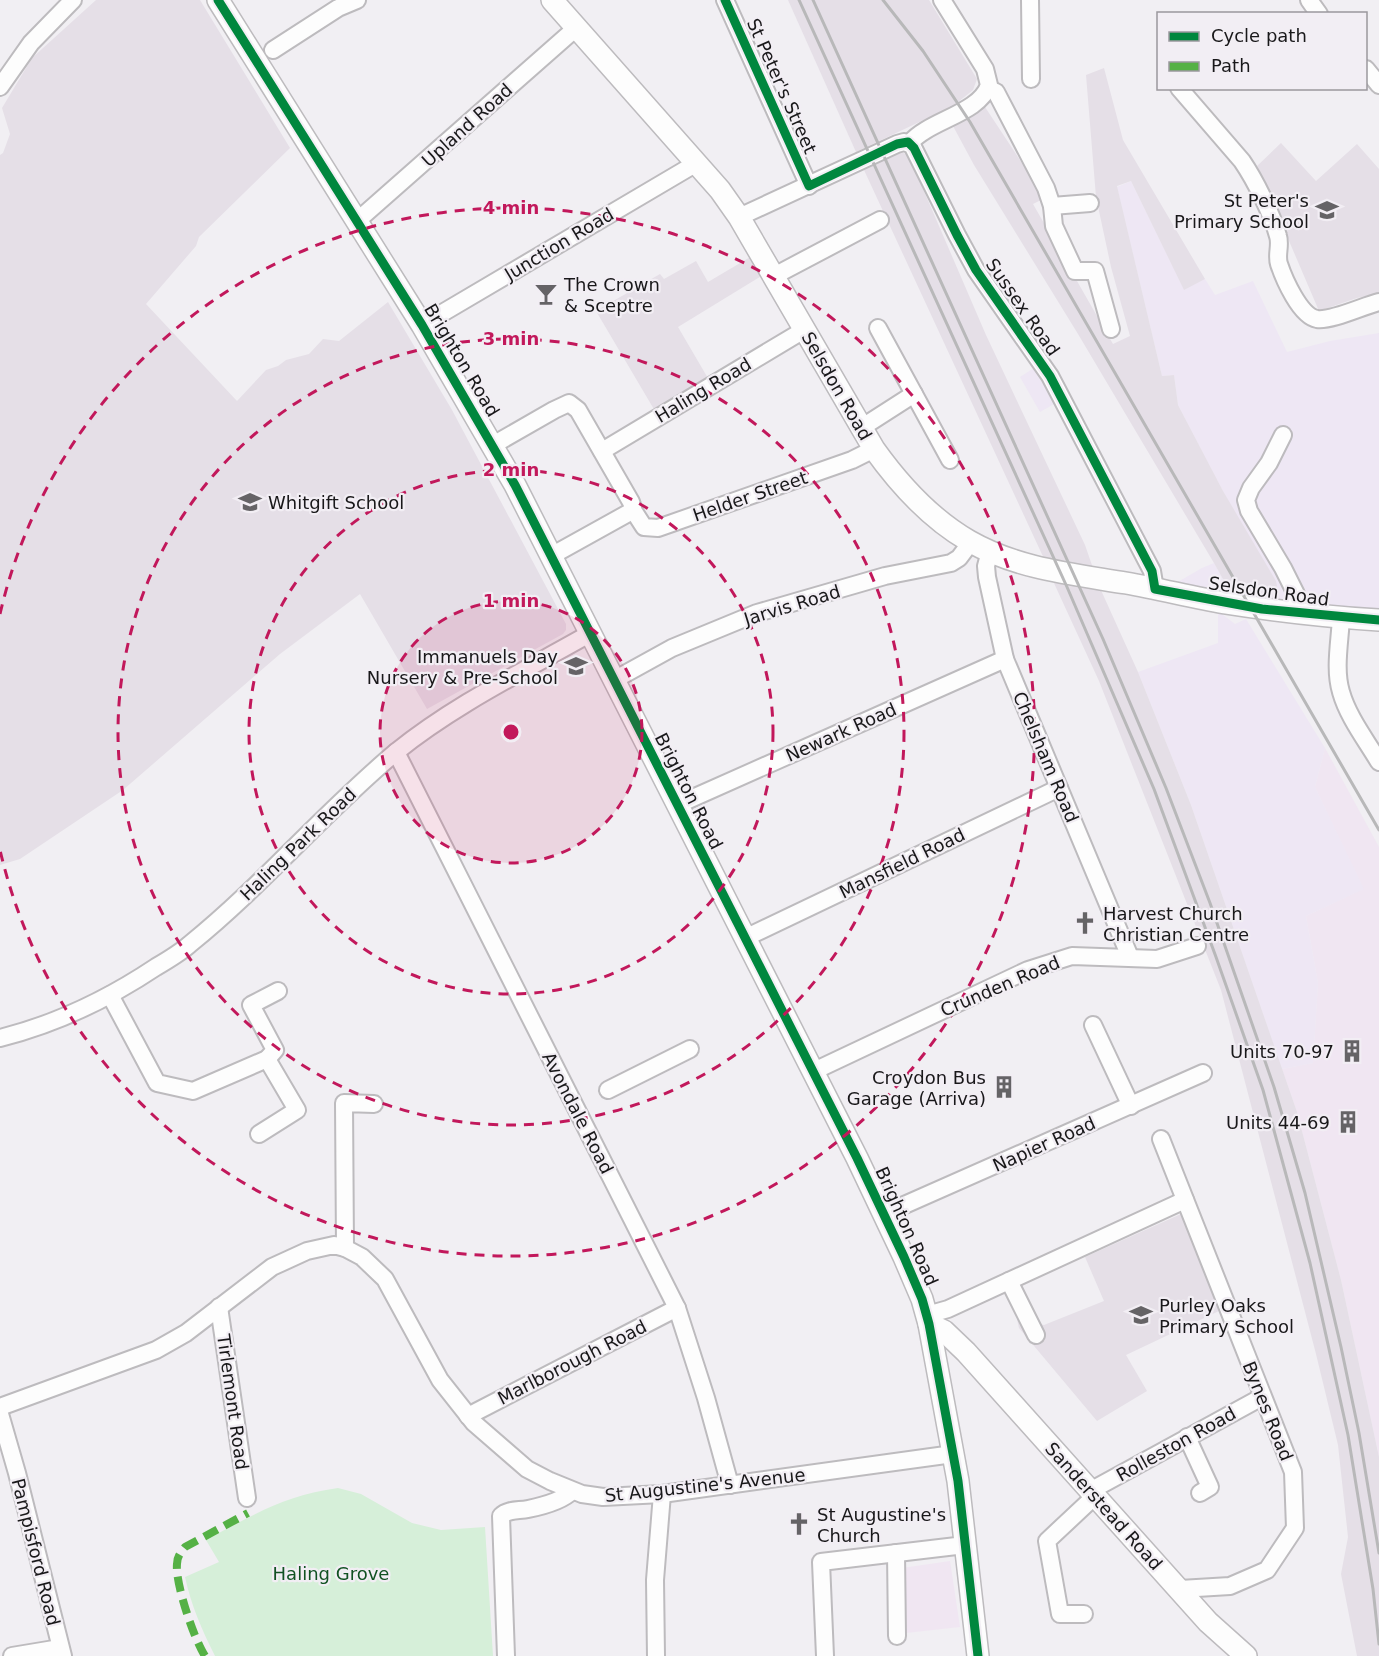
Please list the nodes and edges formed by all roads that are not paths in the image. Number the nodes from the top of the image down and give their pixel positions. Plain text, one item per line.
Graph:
1 (73, 0) edge
2 (218, 0) edge
3 (357, 0) edge
4 (552, 0) edge
5 (725, 0) edge
6 (942, 0) edge
7 (1030, 0) edge
8 (576, 28) junction
9 (273, 50) dead end
10 (1367, 71) edge
11 (1031, 79) dead end
12 (1379, 85) edge
13 (0, 87) edge
14 (988, 89) junction
15 (1181, 90) edge
16 (910, 143) junction
17 (696, 164) junction
18 (809, 186) junction
19 (1090, 203) dead end
20 (1052, 206) junction
21 (739, 217) junction
22 (880, 220) dead end
23 (357, 221) junction
24 (774, 276) junction
25 (1379, 302) edge
26 (422, 325) junction
27 (878, 328) dead end
28 (1111, 329) dead end
29 (804, 330) junction
30 (914, 394) junction
31 (861, 428) junction
32 (1283, 435) dead end
33 (493, 445) junction
34 (874, 449) junction
35 (602, 451) junction
36 (950, 460) dead end
37 (633, 510) junction
38 (980, 547) junction
39 (551, 556) junction
40 (1155, 589) junction
41 (1297, 613) junction
42 (1341, 617) junction
43 (1379, 620) edge
44 (590, 634) junction
45 (1005, 659) junction
46 (614, 680) junction
47 (396, 752) junction
48 (1376, 752) edge
49 (1059, 788) junction
50 (677, 805) junction
51 (745, 938) junction
52 (1197, 946) dead end
53 (1130, 957) junction
54 (279, 991) dead end
55 (110, 995) junction
56 (1093, 1025) dead end
57 (0, 1038) edge
58 (690, 1049) dead end
59 (267, 1059) junction
60 (813, 1071) junction
61 (1203, 1073) dead end
62 (608, 1090) dead end
63 (374, 1104) dead end
64 (1131, 1106) junction
65 (259, 1134) dead end
66 (1161, 1139) dead end
67 (1185, 1200) junction
68 (885, 1214) junction
69 (345, 1248) junction
70 (1009, 1281) junction
71 (219, 1307) junction
72 (677, 1308) junction
73 (928, 1320) junction
74 (1036, 1335) dead end
75 (934, 1351) junction
76 (966, 1352) junction
77 (1262, 1397) junction
78 (0, 1407) edge
79 (0, 1414) edge
80 (468, 1416) junction
81 (1187, 1437) junction
82 (953, 1454) junction
83 (730, 1485) junction
84 (572, 1491) junction
85 (1093, 1493) junction
86 (1200, 1493) dead end
87 (662, 1494) junction
88 (247, 1498) dead end
89 (965, 1545) junction
90 (896, 1553) junction
91 (1180, 1589) junction
92 (1084, 1614) dead end
93 (897, 1636) dead end
94 (62, 1652) edge
95 (12, 1656) edge
96 (506, 1656) edge
97 (656, 1656) edge
98 (825, 1656) edge
99 (978, 1656) edge
100 (1246, 1656) edge

1 - 13 street
2 - 23 main road, Brighton Road
3 - 9 street
4 - 8 main road, Selsdon Road
5 - 18 street, St Peter's Street
6 - 14 street
7 - 11 street
8 - 17 main road, Selsdon Road
8 - 23 street, Upland Road
10 - 12 street
14 - 16 street
14 - 20 street
15 - 25 street
16 - 18 street
16 - 40 street, Sussex Road
17 - 21 main road, Selsdon Road
17 - 26 street, Junction Road
18 - 21 street
19 - 20 street
20 - 28 street
21 - 24 main road, Selsdon Road
22 - 24 street
23 - 26 main road, Brighton Road
24 - 29 main road, Selsdon Road
26 - 33 main road, Brighton Road
27 - 30 street
29 - 31 main road, Selsdon Road
29 - 35 street, Haling Road
30 - 31 street
30 - 36 street
31 - 34 main road, Selsdon Road
32 - 41 street
33 - 35 street
33 - 39 main road, Brighton Road
34 - 37 street, Helder Street
34 - 38 main road, Selsdon Road
35 - 37 street
37 - 39 street
38 - 40 main road, Selsdon Road
38 - 45 street, Chelsham Road
38 - 46 street, Jarvis Road
39 - 44 main road, Brighton Road
40 - 41 main road, Selsdon Road
41 - 42 main road, Selsdon Road
42 - 43 main road, Selsdon Road
42 - 48 street
44 - 46 main road, Brighton Road
44 - 47 street, Haling Park Road
45 - 49 street, Chelsham Road
45 - 50 street, Newark Road
46 - 50 main road, Brighton Road
47 - 55 street, Haling Park Road
47 - 72 street, Avondale Road
49 - 51 street, Mansfield Road
49 - 53 street, Chelsham Road
50 - 51 main road, Brighton Road
51 - 60 main road, Brighton Road
52 - 53 street, Crunden Road
53 - 60 street, Crunden Road
54 - 59 street
55 - 57 street, Haling Park Road
55 - 59 street
56 - 64 street
58 - 62 street
59 - 65 street
60 - 68 main road, Brighton Road
61 - 64 street, Napier Road
63 - 69 street
64 - 68 street, Napier Road
66 - 67 street, Bynes Road
67 - 70 street
67 - 77 street, Bynes Road
68 - 73 main road, Brighton Road
69 - 71 street
69 - 80 street, St Augustine's Avenue
70 - 73 street
70 - 74 street
71 - 78 street
71 - 88 street, Tirlemont Road
72 - 80 street, Marlborough Road
72 - 83 street, Avondale Road
73 - 75 main road, Brighton Road
73 - 76 main road, Sanderstead Road
75 - 76 main road
75 - 82 main road, Brighton Road
76 - 85 main road, Sanderstead Road
77 - 81 street, Rolleston Road
77 - 91 street, Bynes Road
79 - 94 street, Pampisford Road
80 - 84 street, St Augustine's Avenue
81 - 85 street, Rolleston Road
81 - 86 street
82 - 83 street, St Augustine's Avenue
82 - 89 main road, Brighton Road
83 - 87 street, St Augustine's Avenue
84 - 87 street, St Augustine's Avenue
84 - 96 street
85 - 91 main road, Sanderstead Road
85 - 92 street, Rolleston Road
87 - 97 street
89 - 90 street
89 - 99 main road, Brighton Road
90 - 93 street
90 - 98 street
91 - 100 main road, Sanderstead Road
94 - 95 street

